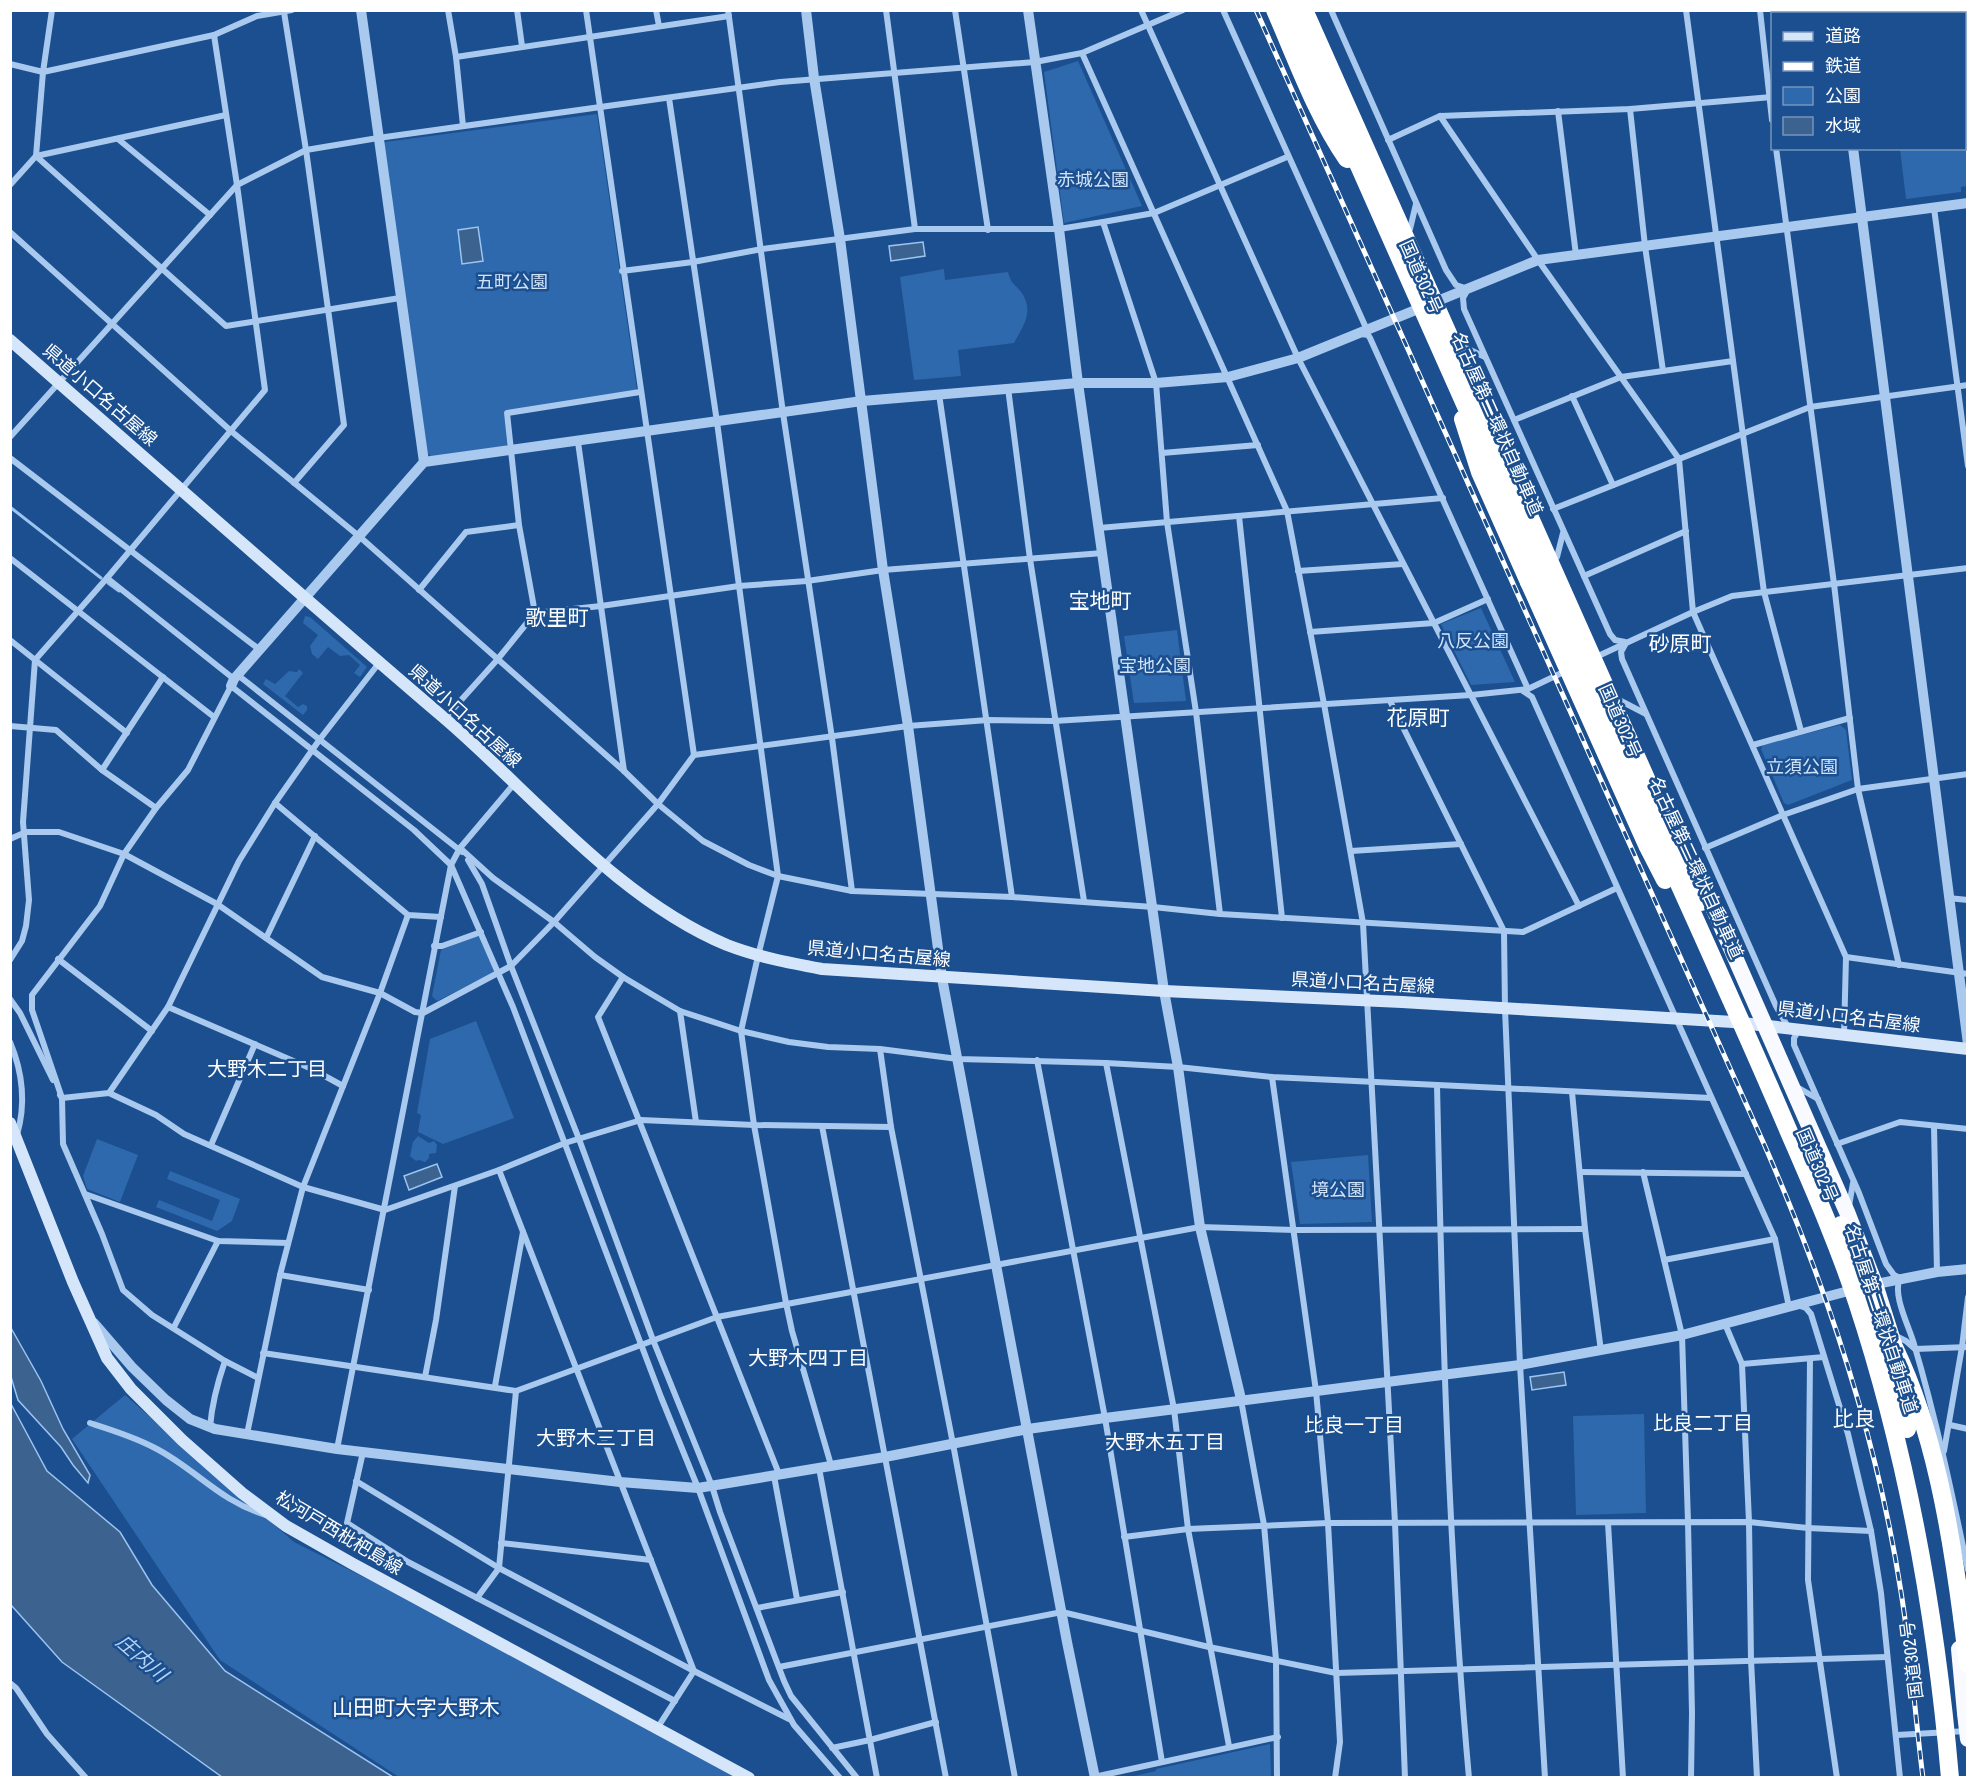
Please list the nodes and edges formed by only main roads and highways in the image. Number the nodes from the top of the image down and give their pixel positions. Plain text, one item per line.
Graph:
1 (1275, 10) edge
2 (1281, 10) edge
3 (1290, 10) edge
4 (1304, 10) edge
5 (1313, 10) edge
6 (1347, 159) junction
7 (10, 340) edge
8 (1463, 419) junction
9 (1726, 984) junction
10 (1733, 1022) junction
11 (1766, 1026) junction
12 (1968, 1049) edge
13 (10, 1123) edge
14 (1870, 1302) junction
15 (1968, 1664) edge
16 (1968, 1739) edge
17 (749, 1778) edge
18 (1943, 1778) edge
19 (1950, 1778) edge
20 (1961, 1778) edge

1 - 6 highway
2 - 6 highway, 国道302号
3 - 9 highway, 名古屋第二環状自動車道, bridge
4 - 14 highway, 名古屋第二環状自動車道, bridge
5 - 11 highway, 国道302号
6 - 8 highway, 国道302号
7 - 10 main road, 県道小口名古屋線
8 - 9 highway, bridge
8 - 10 highway, 国道302号
9 - 19 highway, 名古屋第二環状自動車道, bridge
10 - 11 main road, 県道小口名古屋線
10 - 18 highway, 国道302号
11 - 12 main road, 県道小口名古屋線
11 - 16 highway, 国道302号, bridge
13 - 17 main road, 松河戸西枇杷島線
14 - 15 highway, bridge
14 - 20 highway, 名古屋第二環状自動車道, bridge

